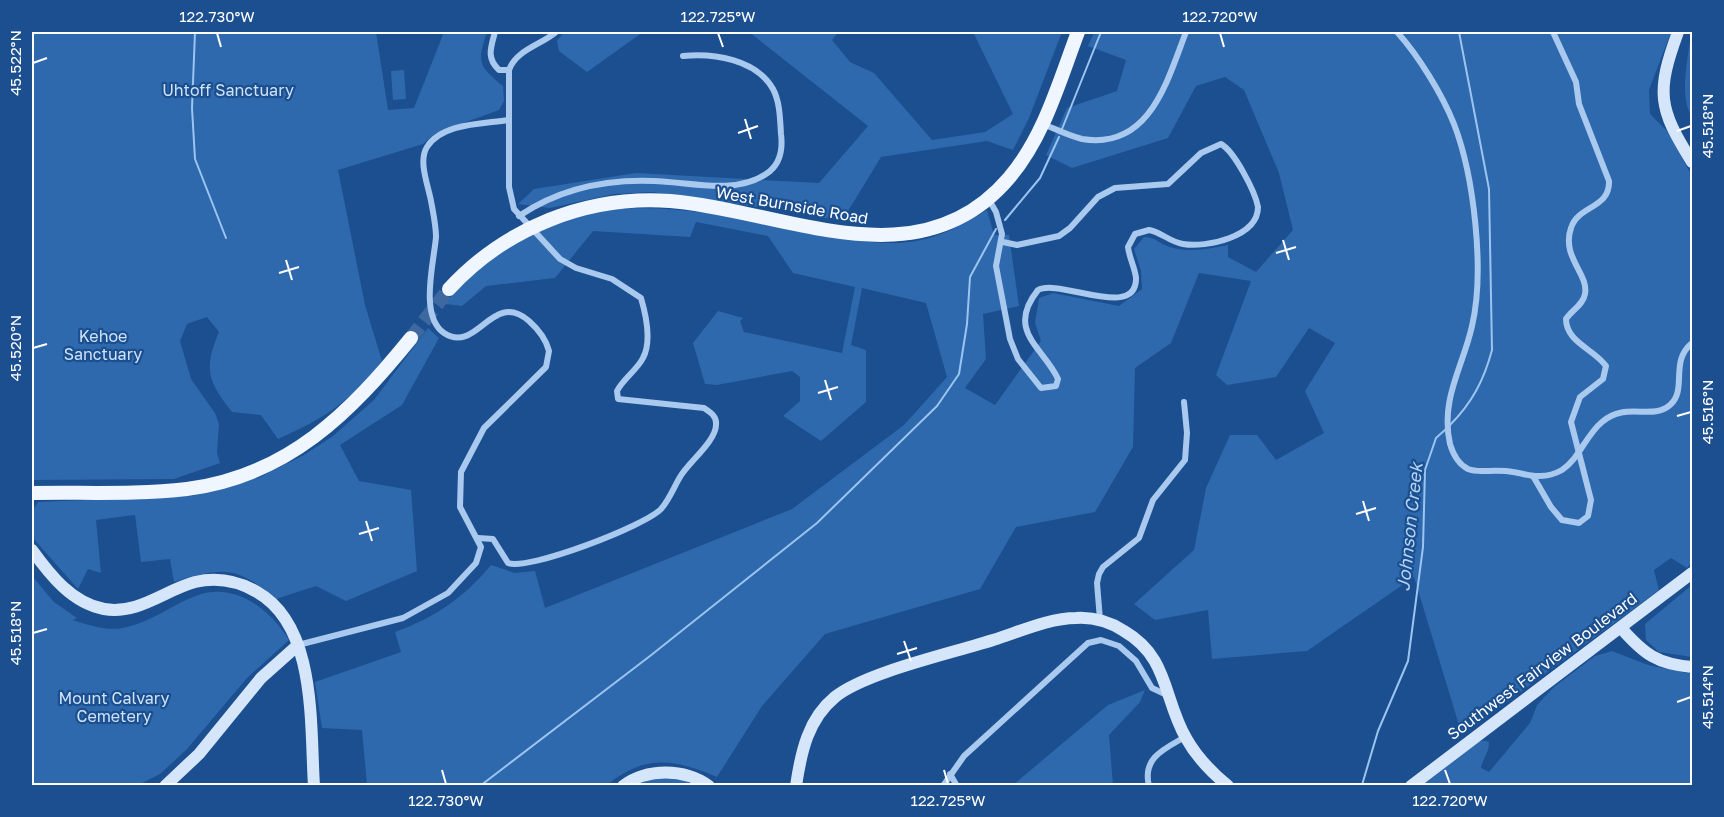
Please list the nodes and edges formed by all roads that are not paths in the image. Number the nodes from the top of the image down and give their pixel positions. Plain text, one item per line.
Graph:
1 (495, 32) edge
2 (556, 32) edge
3 (1078, 32) edge
4 (1186, 32) edge
5 (1397, 32) edge
6 (1553, 32) edge
7 (1678, 32) edge
8 (683, 56) dead end
9 (509, 70) junction
10 (508, 120) junction
11 (1043, 124) junction
12 (1692, 162) edge
13 (988, 198) junction
14 (519, 216) junction
15 (529, 227) junction
16 (1003, 242) junction
17 (449, 289) tunnel mouth
18 (411, 338) tunnel mouth
19 (1692, 344) edge
20 (1185, 402) dead end
21 (1578, 452) junction
22 (1533, 476) junction
23 (34, 495) edge
24 (478, 538) junction
25 (32, 550) edge
26 (1692, 573) edge
27 (1101, 620) junction
28 (1621, 627) junction
29 (298, 645) junction
30 (1692, 667) edge
31 (1170, 696) junction
32 (1185, 737) junction
33 (950, 774) junction
34 (165, 786) edge
35 (314, 786) edge
36 (623, 786) edge
37 (709, 786) edge
38 (796, 786) edge
39 (943, 786) edge
40 (957, 786) edge
41 (1149, 786) edge
42 (1228, 786) edge
43 (1411, 786) edge

1 - 9 street
2 - 9 street
3 - 11 main road, West Burnside Road
4 - 11 street
5 - 22 street
6 - 21 street
7 - 12 street
8 - 14 street
9 - 10 street
10 - 14 street
10 - 24 street
11 - 13 main road, West Burnside Road
13 - 15 main road, West Burnside Road
13 - 16 street
14 - 15 street
15 - 17 main road, West Burnside Road
15 - 24 street
16 - 16 street
18 - 23 main road
19 - 21 street
20 - 27 street
21 - 22 street
21 - 22 street
24 - 29 street
25 - 29 street
26 - 28 street, Southwest Fairview Boulevard
27 - 31 street
27 - 38 street
28 - 30 street
28 - 43 street, Southwest Fairview Boulevard
29 - 34 street
29 - 35 street
31 - 32 street
31 - 33 street
32 - 41 street
32 - 42 street
33 - 39 street
33 - 40 street
36 - 37 street

